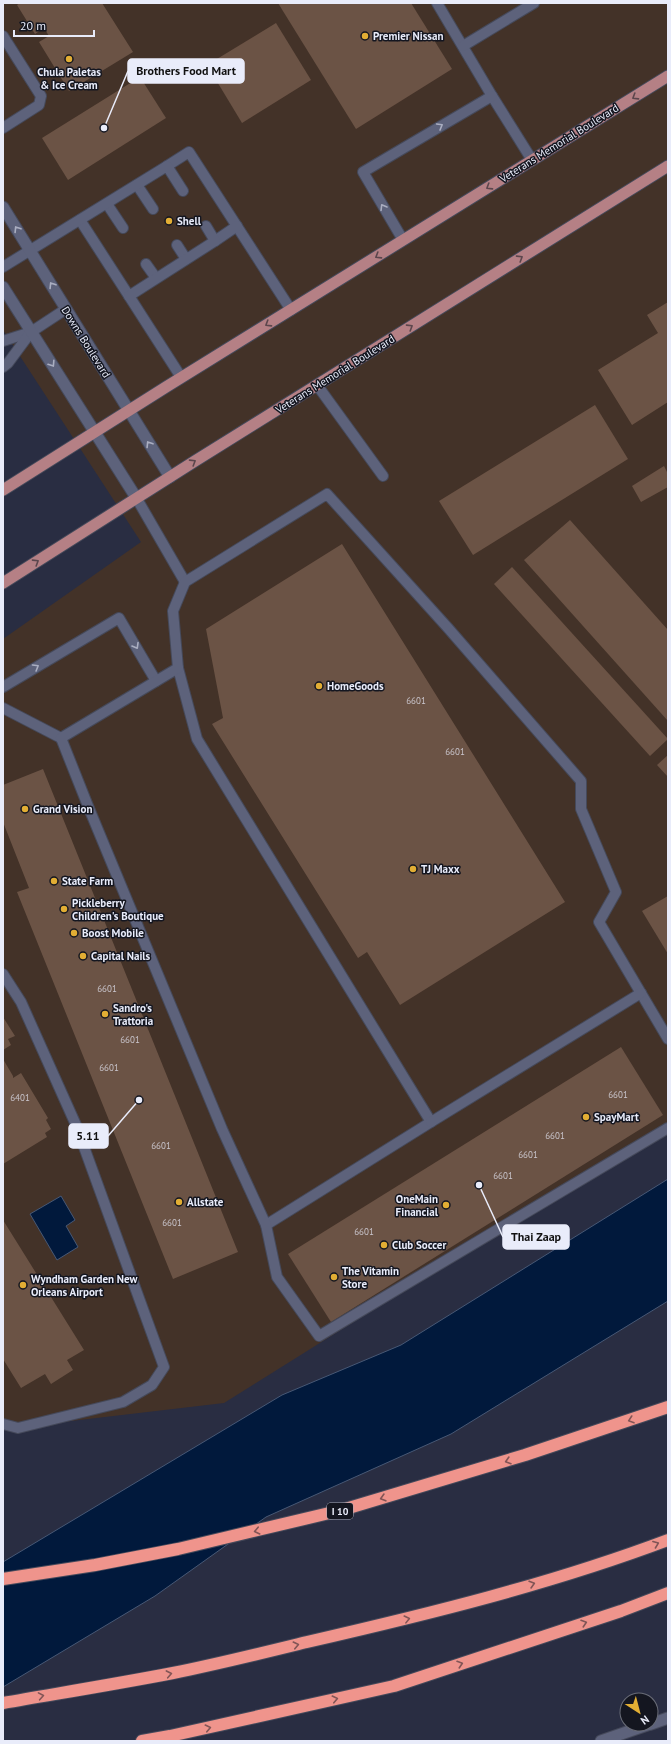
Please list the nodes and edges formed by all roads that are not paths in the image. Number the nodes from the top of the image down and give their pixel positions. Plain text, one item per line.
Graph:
1 (437, 3) edge
2 (534, 3) edge
3 (3, 36) edge
4 (463, 46) junction
5 (668, 76) edge
6 (492, 96) junction
7 (3, 128) edge
8 (532, 160) junction
9 (167, 166) junction
10 (666, 166) edge
11 (137, 185) junction
12 (183, 191) dead end
13 (107, 204) junction
14 (3, 207) edge
15 (153, 209) dead end
16 (80, 220) junction
17 (206, 226) dead end
18 (237, 226) junction
19 (123, 228) dead end
20 (403, 240) junction
21 (215, 241) junction
22 (177, 245) dead end
23 (31, 252) junction
24 (186, 259) junction
25 (146, 264) dead end
26 (3, 267) edge
27 (156, 278) junction
28 (3, 288) edge
29 (129, 296) junction
30 (66, 309) junction
31 (291, 310) junction
32 (31, 332) junction
33 (3, 341) edge
34 (3, 367) edge
35 (181, 377) junction
36 (317, 385) junction
37 (129, 410) junction
38 (95, 431) junction
39 (383, 476) dead end
40 (170, 477) junction
41 (3, 490) edge
42 (137, 499) junction
43 (185, 582) junction
44 (3, 583) edge
45 (178, 668) junction
46 (156, 681) junction
47 (3, 687) edge
48 (3, 708) edge
49 (61, 738) junction
50 (3, 974) edge
51 (641, 993) junction
52 (668, 1039) edge
53 (431, 1122) junction
54 (668, 1128) edge
55 (266, 1225) junction
56 (668, 1407) edge
57 (3, 1424) edge
58 (668, 1540) edge
59 (3, 1579) edge
60 (668, 1593) edge
61 (3, 1703) edge
62 (627, 1732) edge
63 (142, 1741) edge
64 (601, 1741) edge

1 - 4 lane
2 - 4 lane
3 - 7 lane
4 - 6 lane
5 -> 8 main road, Veterans Memorial Boulevard
6 - 8 lane
20 -> 6 lane
8 -> 20 main road, Veterans Memorial Boulevard
9 - 11 lane
9 - 12 lane
9 - 18 lane
36 -> 10 main road, Veterans Memorial Boulevard
11 - 13 lane
11 - 15 lane
13 - 16 lane
13 - 19 lane
23 -> 14 street, Downs Boulevard
16 - 23 lane
16 - 29 lane
17 - 21 lane
18 - 21 lane
18 - 31 lane
20 -> 31 main road, Veterans Memorial Boulevard
21 - 24 lane
22 - 24 lane
23 - 26 lane
30 -> 23 street, Downs Boulevard
24 - 27 lane
25 - 27 lane
27 - 29 lane
28 - 32 street
29 - 35 lane
30 - 32 lane
30 - 37 street, Downs Boulevard
31 -> 35 main road, Veterans Memorial Boulevard
32 - 33 lane
32 - 34 lane
32 -> 38 street
35 - 37 main road, Veterans Memorial Boulevard
36 - 39 lane
40 -> 36 main road, Veterans Memorial Boulevard
37 - 38 main road, Veterans Memorial Boulevard
40 -> 37 street, Downs Boulevard
38 - 41 main road, Veterans Memorial Boulevard
38 - 42 street
40 - 42 main road, Veterans Memorial Boulevard
42 - 43 lane
44 -> 42 main road, Veterans Memorial Boulevard
43 - 45 lane
43 - 51 lane
45 - 46 lane
45 - 53 lane
47 -> 46 lane
46 - 49 lane
48 - 49 lane
49 - 55 lane
50 - 57 lane
51 - 52 lane
51 - 53 lane
53 - 55 lane
54 - 55 lane
56 -> 59 highway, I 10
61 -> 58 highway
63 -> 60 highway
62 - 64 street

